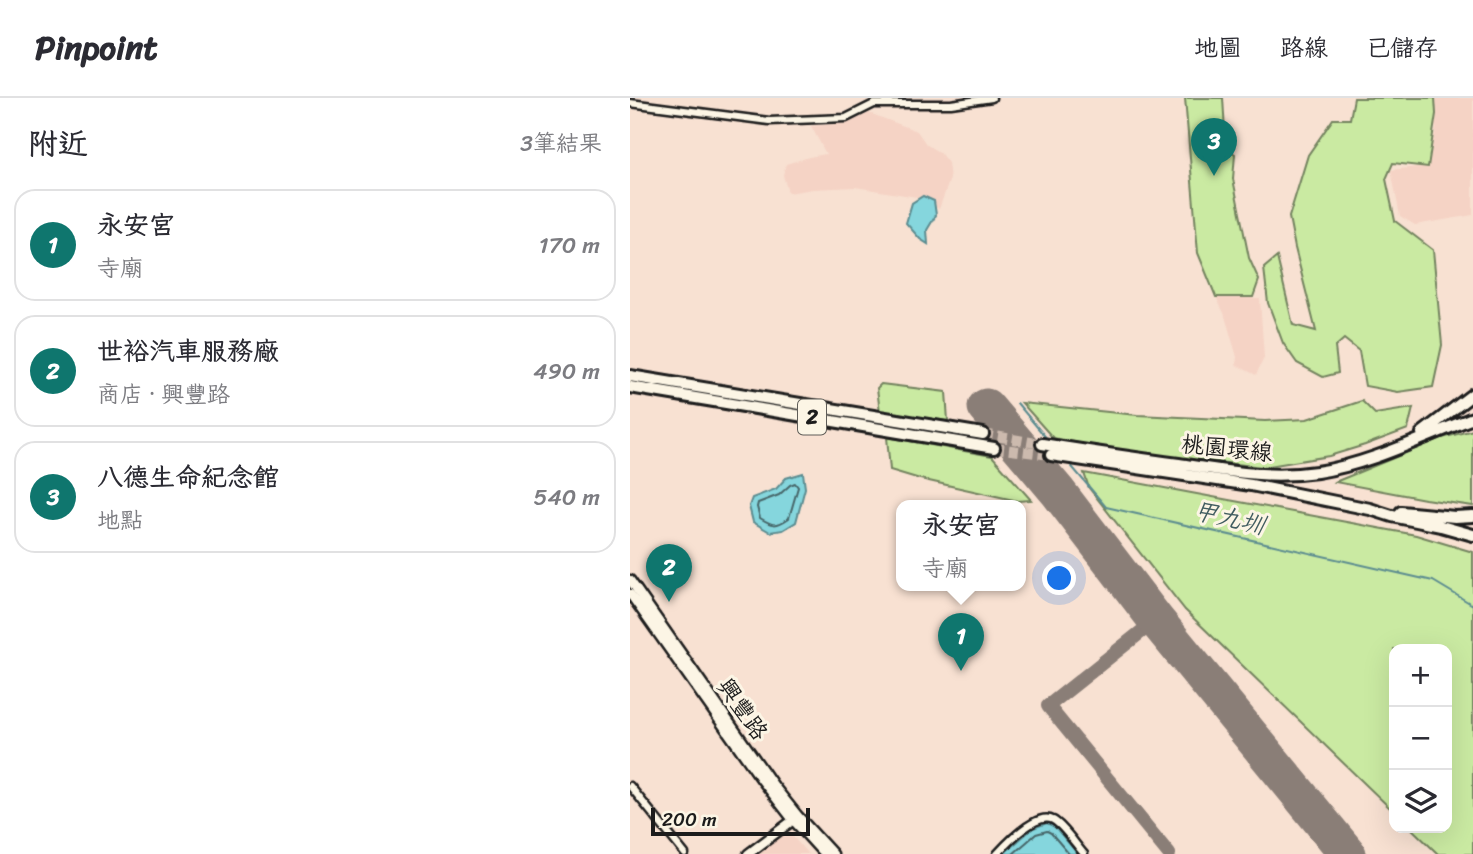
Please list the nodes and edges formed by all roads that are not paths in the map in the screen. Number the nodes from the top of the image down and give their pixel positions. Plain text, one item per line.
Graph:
1 (992, 98) edge
2 (630, 103) edge
3 (630, 376) edge
4 (630, 387) edge
5 (1473, 394) edge
6 (1473, 418) edge
7 (983, 433) tunnel mouth
8 (1405, 445) junction
9 (994, 447) tunnel mouth
10 (1370, 509) junction
11 (1473, 516) edge
12 (1473, 536) edge
13 (630, 580) edge
14 (630, 594) edge
15 (630, 786) edge
16 (795, 818) junction
17 (685, 854) edge
18 (748, 854) edge
19 (824, 854) edge
20 (833, 854) edge
21 (997, 854) edge
22 (1084, 854) edge

1 - 2 street
3 - 7 highway, 2
4 - 9 highway, 2
5 - 8 highway
6 - 8 highway, 桃園環線
8 - 10 highway, 桃園環線
10 - 11 highway
10 - 12 highway
13 - 16 main road, 興豐路
14 - 16 main road, 興豐路
15 - 17 street
16 - 18 main road
16 - 19 main road, 興豐路
16 - 20 main road, 興豐路
21 - 22 street

